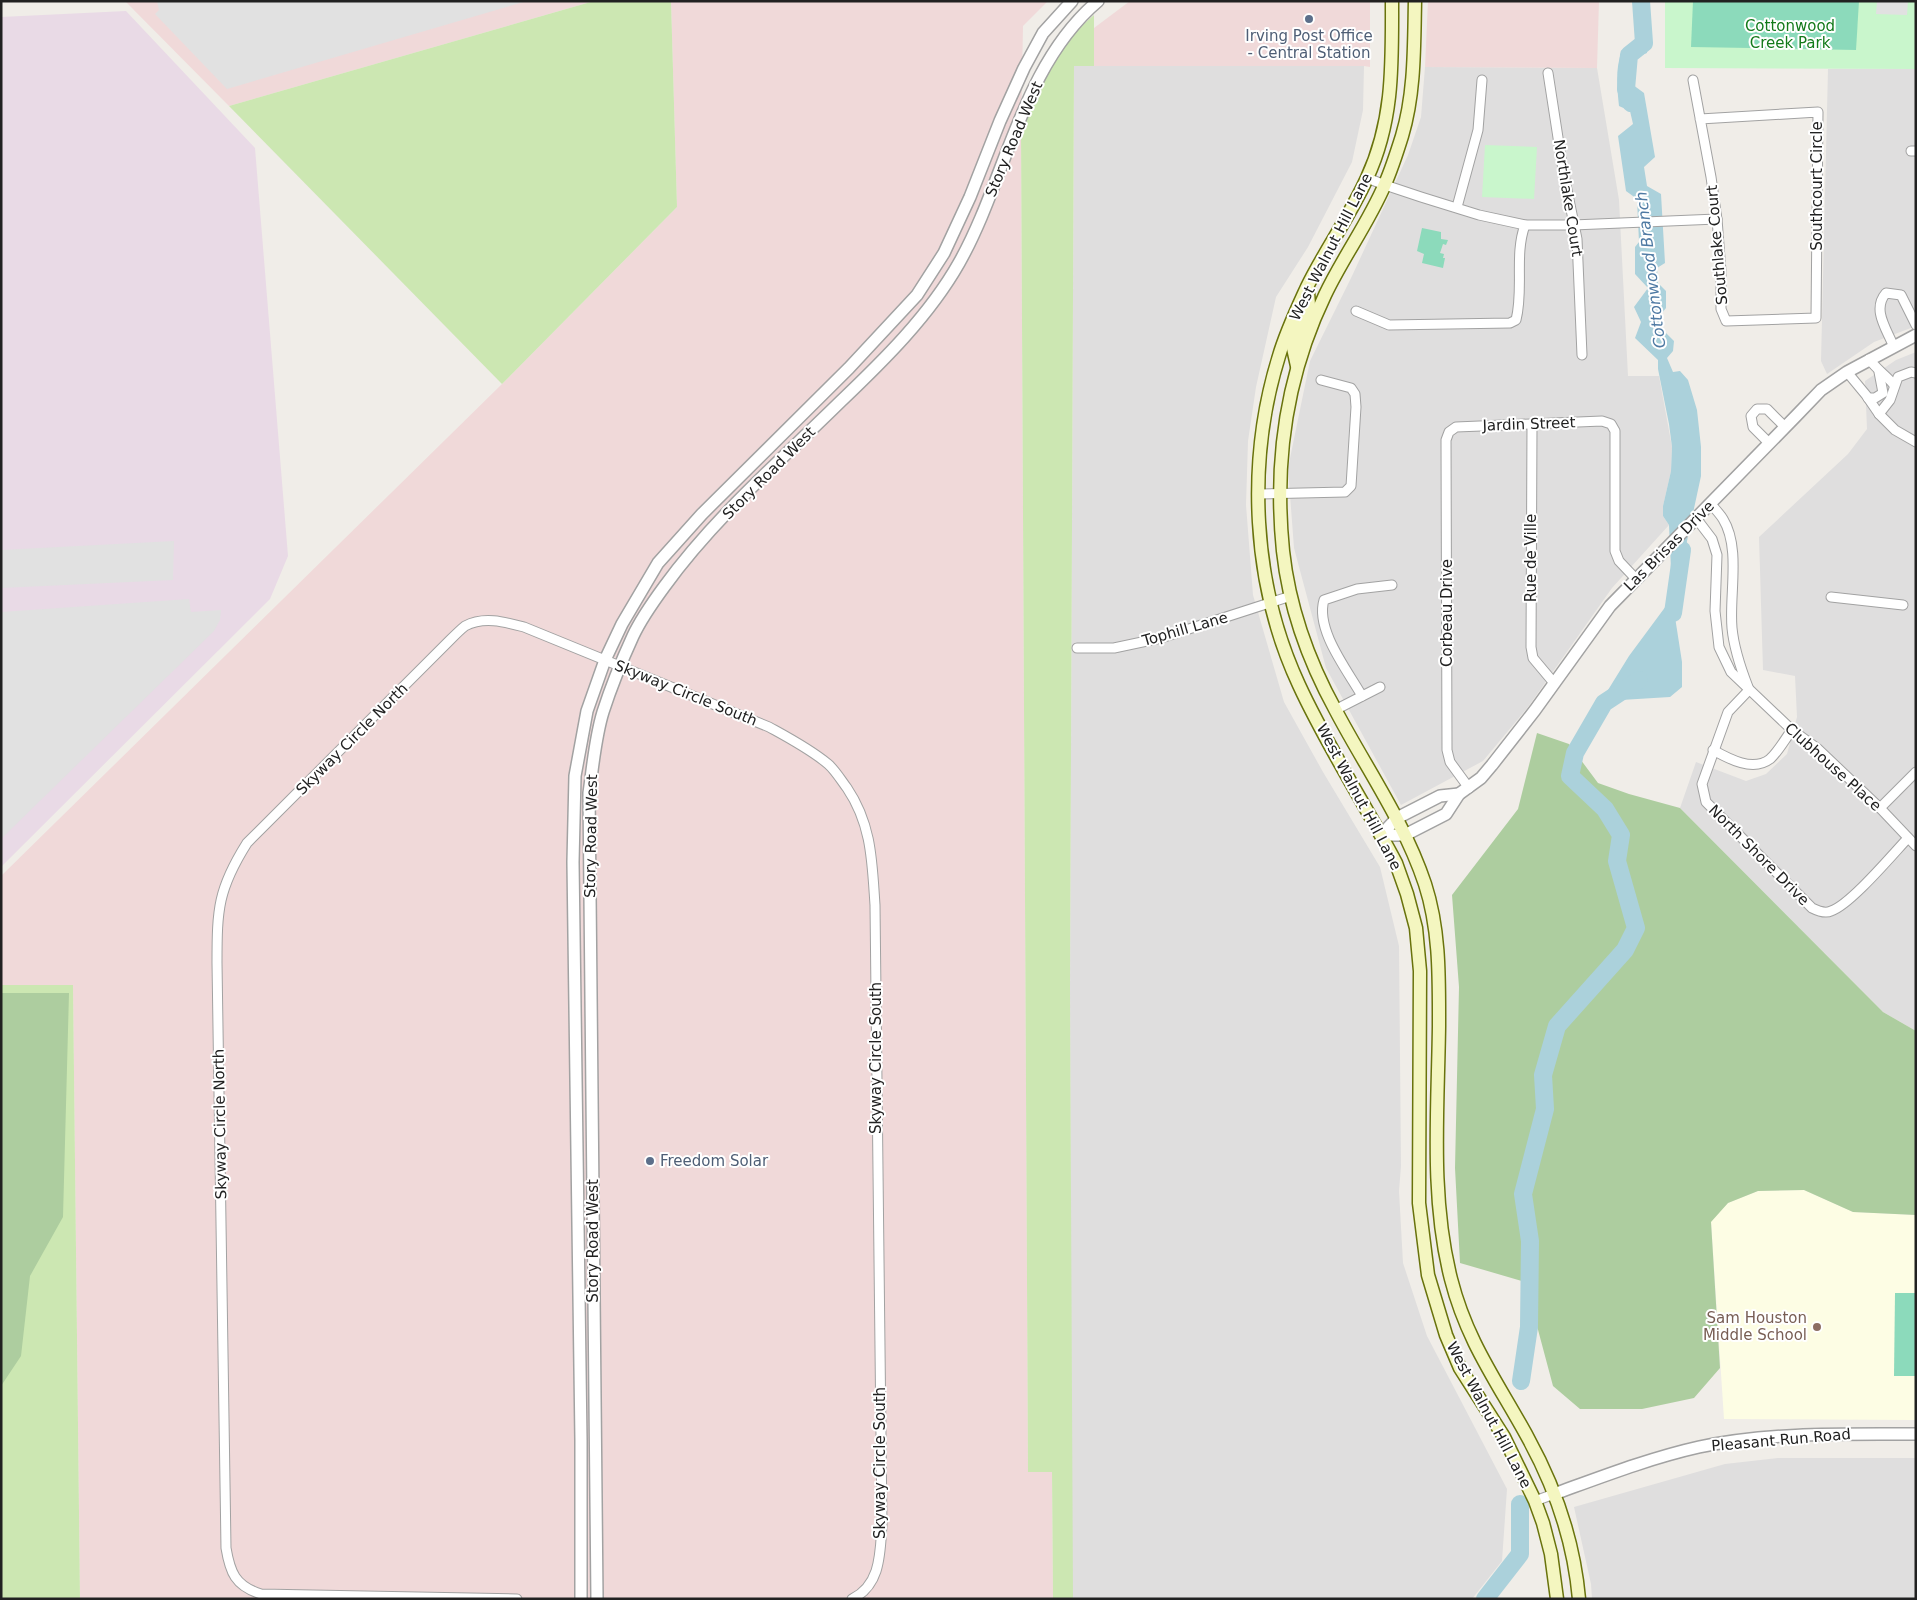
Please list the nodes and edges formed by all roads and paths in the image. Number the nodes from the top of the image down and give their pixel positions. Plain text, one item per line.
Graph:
1 (1072, 1) edge
2 (1098, 1) edge
3 (1392, 1) edge
4 (1415, 1) edge
5 (1024, 68) junction
6 (1548, 72) dead end
7 (1039, 78) junction
8 (1482, 80) dead end
9 (1693, 80) dead end
10 (1700, 119) junction
11 (1367, 178) junction
12 (1385, 186) junction
13 (1457, 207) junction
14 (1717, 219) junction
15 (1525, 225) junction
16 (1573, 225) junction
17 (1306, 291) junction
18 (1356, 311) dead end
19 (1816, 318) joint
20 (1916, 325) edge
21 (1916, 335) edge
22 (1893, 346) junction
23 (1582, 355) dead end
24 (1870, 359) junction
25 (1297, 366) junction
26 (1847, 372) junction
27 (1879, 372) junction
28 (1916, 373) edge
29 (1321, 380) dead end
30 (1894, 385) junction
31 (1868, 398) junction
32 (1878, 414) junction
33 (1532, 425) junction
34 (1785, 427) junction
35 (1449, 432) joint
36 (1916, 442) edge
37 (1769, 443) junction
38 (1279, 493) junction
39 (1259, 494) junction
40 (1711, 504) junction
41 (1696, 518) junction
42 (1636, 580) junction
43 (1392, 585) dead end
44 (1291, 596) junction
45 (1831, 596) dead end
46 (1270, 603) junction
47 (1903, 605) dead end
48 (1077, 648) dead end
49 (605, 660) junction
50 (621, 666) junction
51 (1554, 683) junction
52 (1380, 687) dead end
53 (1749, 690) junction
54 (1362, 696) junction
55 (1335, 710) junction
56 (1792, 730) junction
57 (1713, 750) junction
58 (1916, 772) edge
59 (1464, 791) junction
60 (1880, 808) junction
61 (1397, 818) junction
62 (1381, 835) junction
63 (1404, 835) junction
64 (1908, 838) junction
65 (1916, 846) edge
66 (573, 884) junction
67 (590, 884) junction
68 (590, 981) junction
69 (575, 989) junction
70 (1482, 1360) junction
71 (1460, 1368) junction
72 (1493, 1380) junction
73 (1474, 1390) junction
74 (1916, 1434) edge
75 (1554, 1494) junction
76 (1535, 1501) junction
77 (517, 1599) edge
78 (581, 1599) edge
79 (597, 1599) edge
80 (852, 1599) edge
81 (1557, 1599) edge
82 (1579, 1599) edge

1 - 5 street, Story Road West
2 - 7 street, Story Road West
3 - 11 main road, West Walnut Hill Lane
4 - 12 main road, West Walnut Hill Lane
5 - 7 street
5 - 49 street, Story Road West
6 - 16 street, Northlake Court
7 - 50 street, Story Road West
8 - 13 street
9 - 10 street, Southlake Court
10 - 14 street, Southlake Court
10 - 19 street, Southcourt Circle
11 - 12 street
11 - 17 main road, West Walnut Hill Lane
12 - 13 street
12 - 25 main road, West Walnut Hill Lane
13 - 15 street
14 - 16 street
14 - 19 street, Southlake Court
15 - 16 street
15 - 18 street
16 - 23 street, Northlake Court
17 - 25 main road
17 - 39 main road, West Walnut Hill Lane
20 - 22 street
21 - 22 street, Las Brisas Drive
22 - 24 street, Las Brisas Drive
24 - 26 street, Las Brisas Drive
24 - 27 street
25 - 38 main road, West Walnut Hill Lane
26 - 31 street
26 - 34 street, Las Brisas Drive
27 - 30 street
27 - 31 street
28 - 30 street
29 - 38 street
30 - 32 street
31 - 32 street
32 - 36 street
33 - 35 street, Jardin Street
33 - 42 street, Jardin Street
33 - 51 street, Rue de Ville
34 - 37 street, Las Brisas Drive
34 - 37 street
35 - 59 street, Corbeau Drive
37 - 40 street, Las Brisas Drive
38 - 39 street
38 - 44 main road, West Walnut Hill Lane
39 - 46 main road, West Walnut Hill Lane
40 - 41 street, Las Brisas Drive
40 - 53 street, Clubhouse Place
41 - 42 street, Las Brisas Drive
41 - 53 street, Clubhouse Place
42 - 51 street, Las Brisas Drive
43 - 54 street
44 - 46 street, Tophill Lane
44 - 55 main road, West Walnut Hill Lane
45 - 47 street
46 - 48 street, Tophill Lane
46 - 62 main road, West Walnut Hill Lane
49 - 50 street, Skyway Circle South
49 - 66 street, Story Road West
49 - 77 street, Skyway Circle North
50 - 67 street, Story Road West
50 - 80 street, Skyway Circle South
51 - 59 street, Las Brisas Drive
52 - 54 street
53 - 56 street, Clubhouse Place
53 - 57 street, North Shore Drive
54 - 55 street
55 - 61 main road, West Walnut Hill Lane
56 - 57 street
56 - 60 street, Clubhouse Place
57 - 64 street, North Shore Drive
58 - 60 street
59 - 61 street
59 - 63 street, Las Brisas Drive
60 - 64 street, Clubhouse Place
61 - 62 street
61 - 63 main road, West Walnut Hill Lane
62 - 63 street, Las Brisas Drive
62 - 71 main road, West Walnut Hill Lane
63 - 70 main road, West Walnut Hill Lane
64 - 65 street, Clubhouse Place
66 - 67 street
66 - 69 street, Story Road West
67 - 68 street, Story Road West
68 - 69 street
68 - 79 street, Story Road West
69 - 78 street, Story Road West
70 - 71 main road
70 - 72 main road, West Walnut Hill Lane
71 - 73 main road, West Walnut Hill Lane
72 - 73 main road
72 - 75 main road, West Walnut Hill Lane
73 - 76 main road, West Walnut Hill Lane
74 - 75 street, Pleasant Run Road
75 - 76 street, Pleasant Run Road
75 - 82 main road, West Walnut Hill Lane
76 - 81 main road, West Walnut Hill Lane

